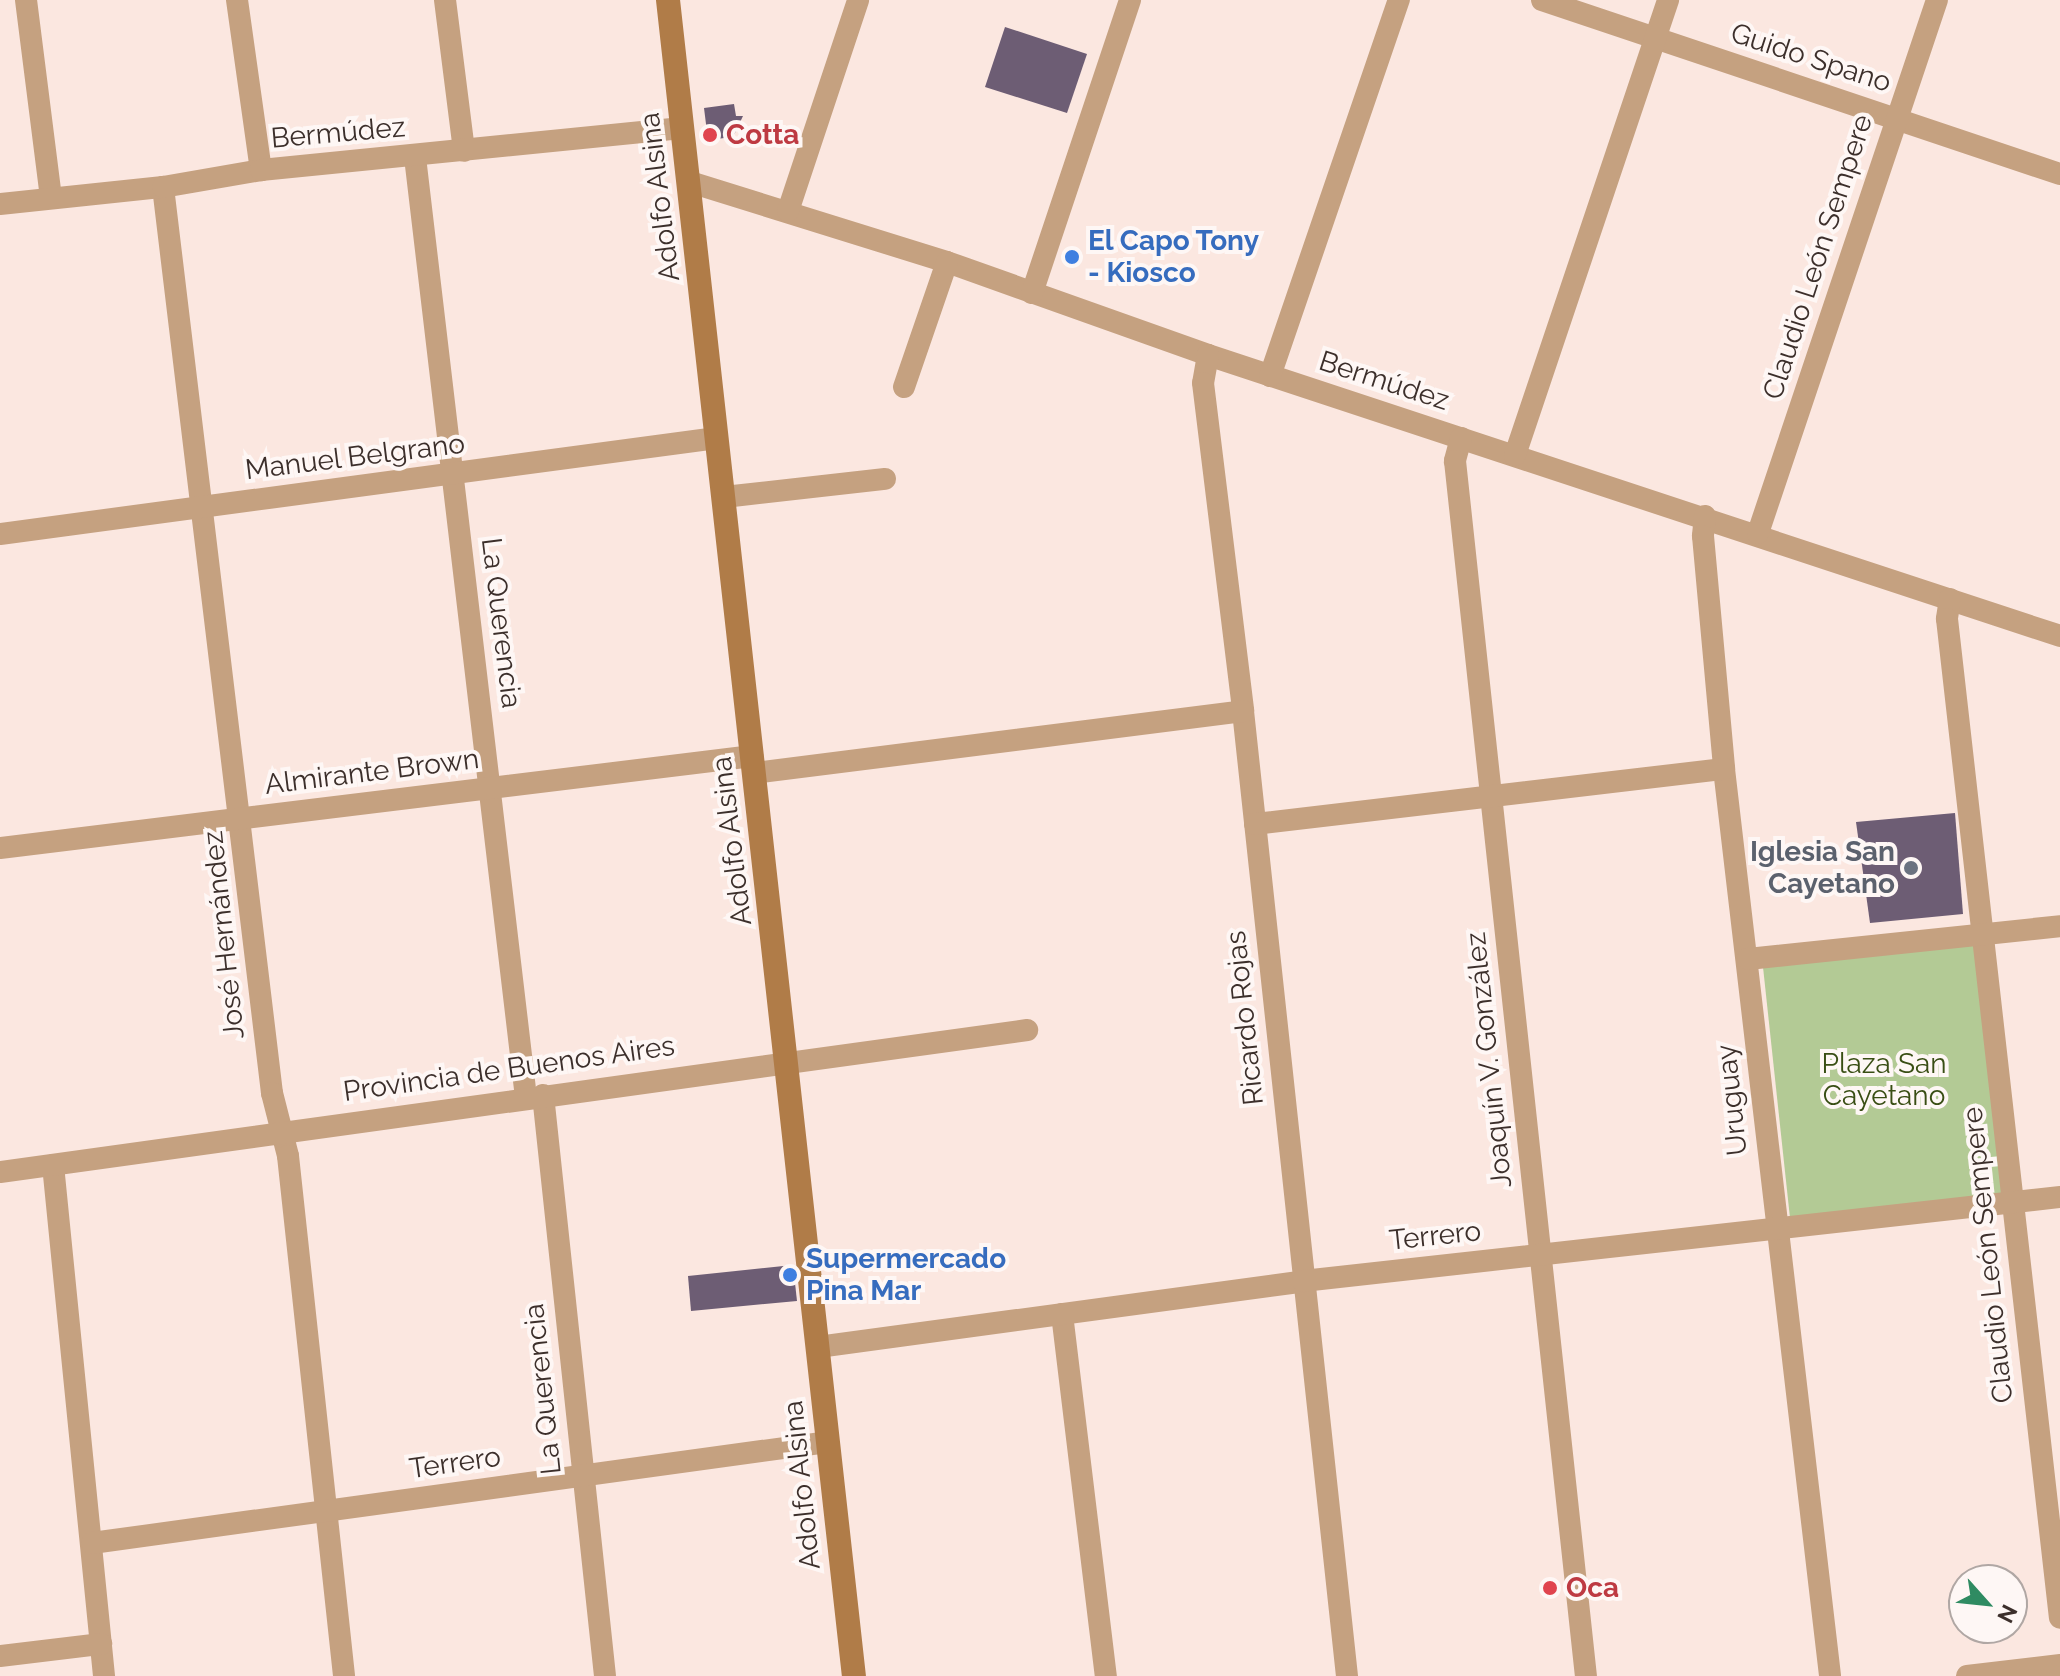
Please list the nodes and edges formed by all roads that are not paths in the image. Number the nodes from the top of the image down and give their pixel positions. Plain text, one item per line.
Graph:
1 (26, 0) edge
2 (237, 0) edge
3 (445, 0) edge
4 (668, 0) edge
5 (858, 0) edge
6 (1130, 0) edge
7 (1399, 0) edge
8 (1542, 0) edge
9 (1668, 0) edge
10 (1937, 0) edge
11 (1655, 38) junction
12 (1896, 117) junction
13 (682, 128) junction
14 (464, 151) junction
15 (415, 157) junction
16 (261, 170) junction
17 (2060, 174) edge
18 (690, 182) junction
19 (163, 187) junction
20 (51, 197) junction
21 (0, 204) edge
22 (788, 211) junction
23 (947, 262) junction
24 (1032, 293) junction
25 (1208, 355) junction
26 (1270, 376) junction
27 (904, 387) dead end
28 (717, 438) junction
29 (1461, 438) junction
30 (1515, 455) junction
31 (452, 475) junction
32 (885, 479) dead end
33 (724, 497) junction
34 (200, 507) junction
35 (1705, 516) junction
36 (1758, 533) junction
37 (0, 534) edge
38 (1950, 599) junction
39 (2060, 636) edge
40 (1243, 711) junction
41 (753, 764) junction
42 (1724, 769) junction
43 (491, 787) junction
44 (1492, 794) junction
45 (241, 818) junction
46 (1255, 824) junction
47 (0, 848) edge
48 (2060, 926) edge
49 (1984, 934) junction
50 (1748, 959) junction
51 (1027, 1030) dead end
52 (788, 1061) junction
53 (534, 1096) junction
54 (283, 1131) junction
55 (53, 1165) junction
56 (0, 1172) edge
57 (2060, 1197) edge
58 (2010, 1202) junction
59 (1776, 1229) junction
60 (1540, 1255) junction
61 (1303, 1281) junction
62 (1062, 1314) junction
63 (818, 1347) junction
64 (827, 1442) junction
65 (582, 1475) junction
66 (326, 1512) junction
67 (92, 1543) junction
68 (2060, 1618) edge
69 (101, 1644) junction
70 (0, 1656) edge
71 (2060, 1665) edge
72 (104, 1676) edge
73 (344, 1676) edge
74 (605, 1676) edge
75 (854, 1676) edge
76 (1106, 1676) edge
77 (1347, 1676) edge
78 (1586, 1676) edge
79 (1830, 1676) edge
80 (1967, 1676) edge

1 - 20 street
2 - 16 street
3 - 14 street
4 - 13 street, Adolfo Alsina
5 - 22 street
6 - 24 street
7 - 26 street
8 - 11 street, Guido Spano
9 - 11 street
10 - 12 street, Claudio León Sempere
11 - 12 street, Guido Spano
11 - 30 street
12 - 17 street, Guido Spano
12 - 36 street, Claudio León Sempere
13 - 14 street, Bermúdez
13 - 18 street, Adolfo Alsina
14 - 15 street, Bermúdez
15 - 16 street, Bermúdez
15 - 31 street, La Querencia
16 - 19 street, Bermúdez
18 - 22 street, Bermúdez
18 - 28 street, Adolfo Alsina
19 - 20 street, Bermúdez
19 - 34 street, José Hernández
20 - 21 street, Bermúdez
22 - 23 street, Bermúdez
23 - 24 street, Bermúdez
23 - 27 street
24 - 25 street, Bermúdez
25 - 26 street, Bermúdez
25 - 40 street, Ricardo Rojas
26 - 29 street, Bermúdez
28 - 31 street, Manuel Belgrano
28 - 33 street, Adolfo Alsina
29 - 30 street, Bermúdez
29 - 44 street, Joaquín V. González
30 - 35 street, Bermúdez
31 - 34 street, Manuel Belgrano
31 - 43 street, La Querencia
32 - 33 street
33 - 41 street, Adolfo Alsina
34 - 37 street, Manuel Belgrano
34 - 45 street, José Hernández
35 - 36 street, Bermúdez
35 - 42 street, Uruguay
36 - 38 street, Bermúdez
38 - 39 street, Bermúdez
38 - 49 street, Claudio León Sempere
40 - 41 street, Almirante Brown
40 - 46 street, Ricardo Rojas
41 - 43 street, Almirante Brown
41 - 52 street, Adolfo Alsina
42 - 44 street
42 - 50 street, Uruguay
43 - 45 street, Almirante Brown
43 - 53 street, La Querencia
44 - 46 street
44 - 60 street, Joaquín V. González
45 - 47 street, Almirante Brown
45 - 54 street, José Hernández
46 - 61 street, Ricardo Rojas
48 - 49 street
49 - 50 street
49 - 58 street, Claudio León Sempere
50 - 59 street, Uruguay
51 - 52 street, Provincia de Buenos Aires
52 - 53 street, Provincia de Buenos Aires
52 - 63 street, Adolfo Alsina
53 - 54 street, Provincia de Buenos Aires
53 - 65 street, La Querencia
54 - 55 street, Provincia de Buenos Aires
54 - 66 street, José Hernández
55 - 56 street, Provincia de Buenos Aires
55 - 67 street
57 - 58 street, Terrero
58 - 59 street, Terrero
58 - 68 street, Claudio León Sempere
59 - 60 street, Terrero
59 - 79 street, Uruguay
60 - 61 street, Terrero
60 - 78 street, Joaquín V. González
61 - 62 street, Terrero
61 - 77 street, Ricardo Rojas
62 - 63 street, Terrero
62 - 76 street
63 - 64 street, Adolfo Alsina
64 - 65 street, Terrero
64 - 75 street, Adolfo Alsina
65 - 66 street, Terrero
65 - 74 street, La Querencia
66 - 67 street, Terrero
66 - 73 street, José Hernández
67 - 69 street
69 - 70 street
69 - 72 street
71 - 80 street

